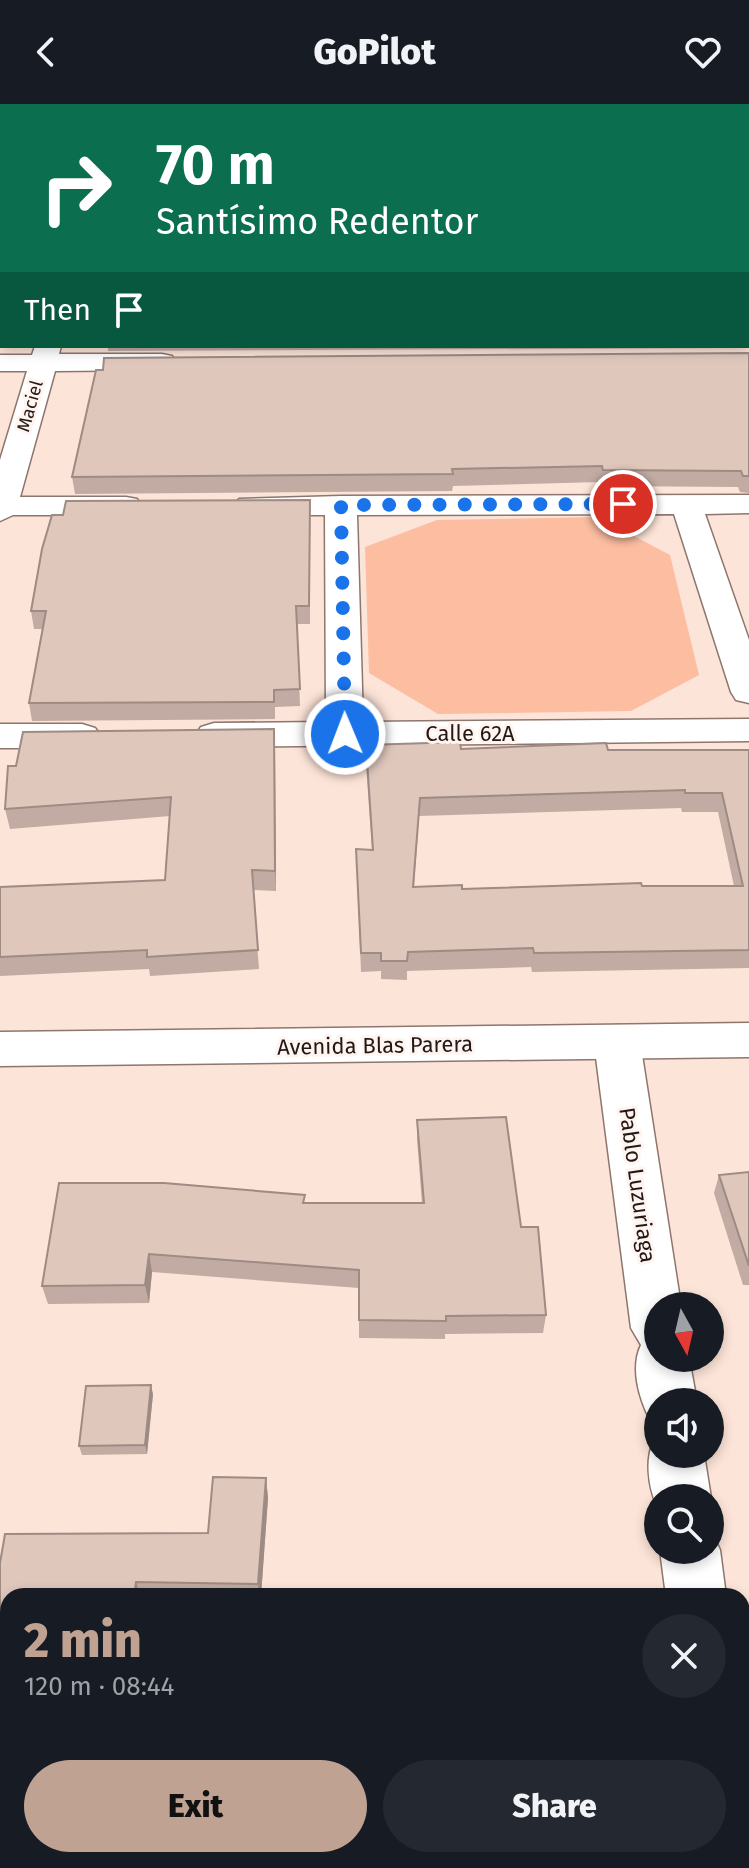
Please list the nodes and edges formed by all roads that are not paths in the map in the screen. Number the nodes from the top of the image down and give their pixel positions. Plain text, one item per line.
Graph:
1 (45, 354) edge
2 (183, 361) edge
3 (0, 363) edge
4 (686, 504) junction
5 (749, 504) edge
6 (341, 505) junction
7 (156, 506) edge
8 (218, 506) edge
9 (1, 508) edge
10 (749, 692) edge
11 (749, 730) edge
12 (345, 734) junction
13 (123, 735) edge
14 (184, 735) edge
15 (0, 736) edge
16 (749, 1040) edge
17 (617, 1042) junction
18 (0, 1049) edge
19 (653, 1292) edge
20 (692, 1564) edge
21 (695, 1588) edge

1 - 2 street
1 - 3 street
1 - 9 street, Maciel
4 - 5 street
4 - 6 street
4 - 10 street
6 - 8 street
6 - 12 street
7 - 9 street
11 - 12 street, Calle 62A
12 - 14 street, Calle 62A
13 - 15 street
16 - 17 street, Avenida Blas Parera
17 - 18 street, Avenida Blas Parera
17 - 19 street, Pablo Luzuriaga
20 - 21 street

